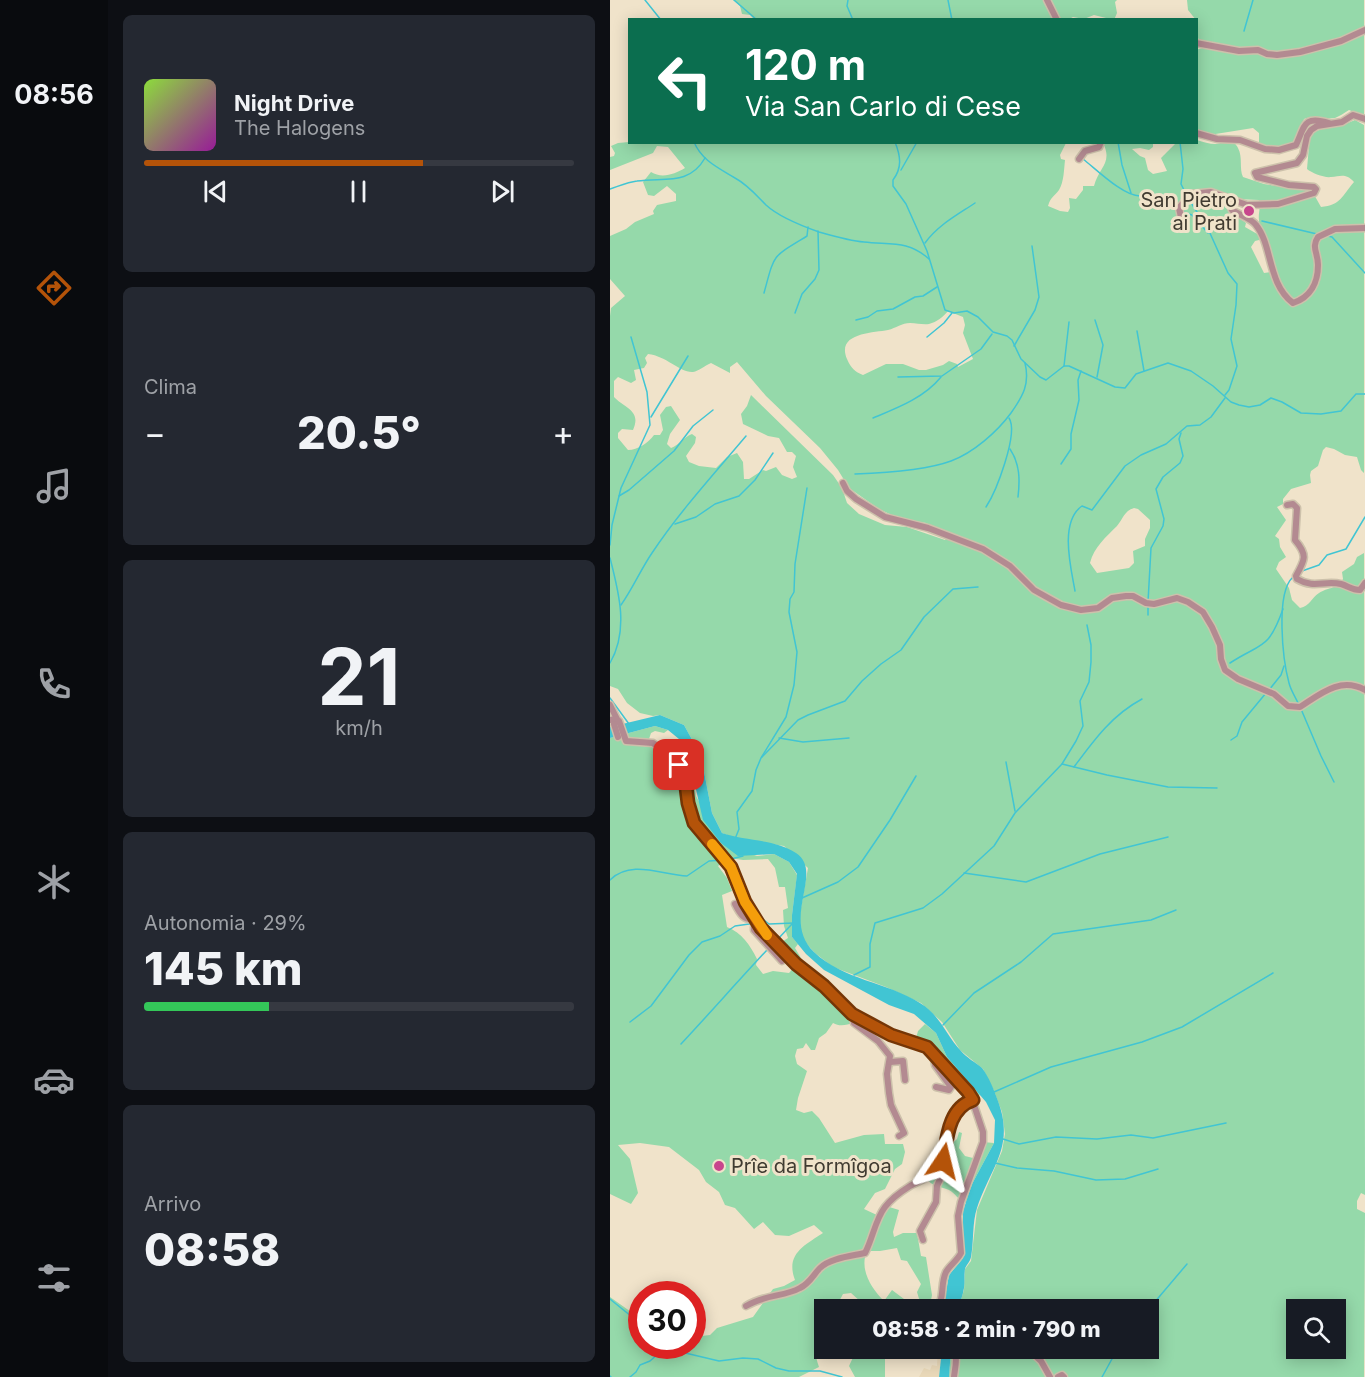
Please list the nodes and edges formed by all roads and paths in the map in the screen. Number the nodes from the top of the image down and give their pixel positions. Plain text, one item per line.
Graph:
1 (1047, 0) edge
2 (1056, 18) edge
3 (1364, 30) edge
4 (1198, 43) edge
5 (1364, 119) edge
6 (1333, 124) junction
7 (1198, 134) edge
8 (1100, 144) edge
9 (1079, 159) dead end
10 (1233, 201) junction
11 (1183, 222) dead end
12 (1364, 228) edge
13 (843, 483) dead end
14 (1287, 505) dead end
15 (1364, 582) edge
16 (1364, 690) edge
17 (610, 705) edge
18 (615, 721) edge
19 (735, 904) dead end
20 (757, 922) junction
21 (782, 961) dead end
22 (852, 1014) junction
23 (933, 1054) junction
24 (890, 1062) junction
25 (905, 1080) dead end
26 (936, 1087) dead end
27 (973, 1100) junction
28 (899, 1136) dead end
29 (944, 1156) junction
30 (923, 1240) dead end
31 (942, 1299) edge
32 (746, 1306) dead end
33 (955, 1359) edge
34 (1039, 1359) edge
35 (954, 1377) edge
36 (1050, 1377) edge
37 (1058, 1377) edge
38 (1064, 1377) edge

1 - 2 street
3 - 4 street
5 - 6 street
6 - 7 street
6 - 10 street
8 - 9 street
10 - 11 street
10 - 12 street
13 - 16 street
14 - 15 street
17 - 18 street
18 - 20 street
19 - 20 street
20 - 21 street
20 - 22 street
22 - 23 street
22 - 24 street
23 - 26 street
23 - 27 street
24 - 25 street
24 - 28 street
27 - 29 street
27 - 31 street
29 - 30 street
29 - 32 street
33 - 35 street
34 - 36 street
37 - 38 street

